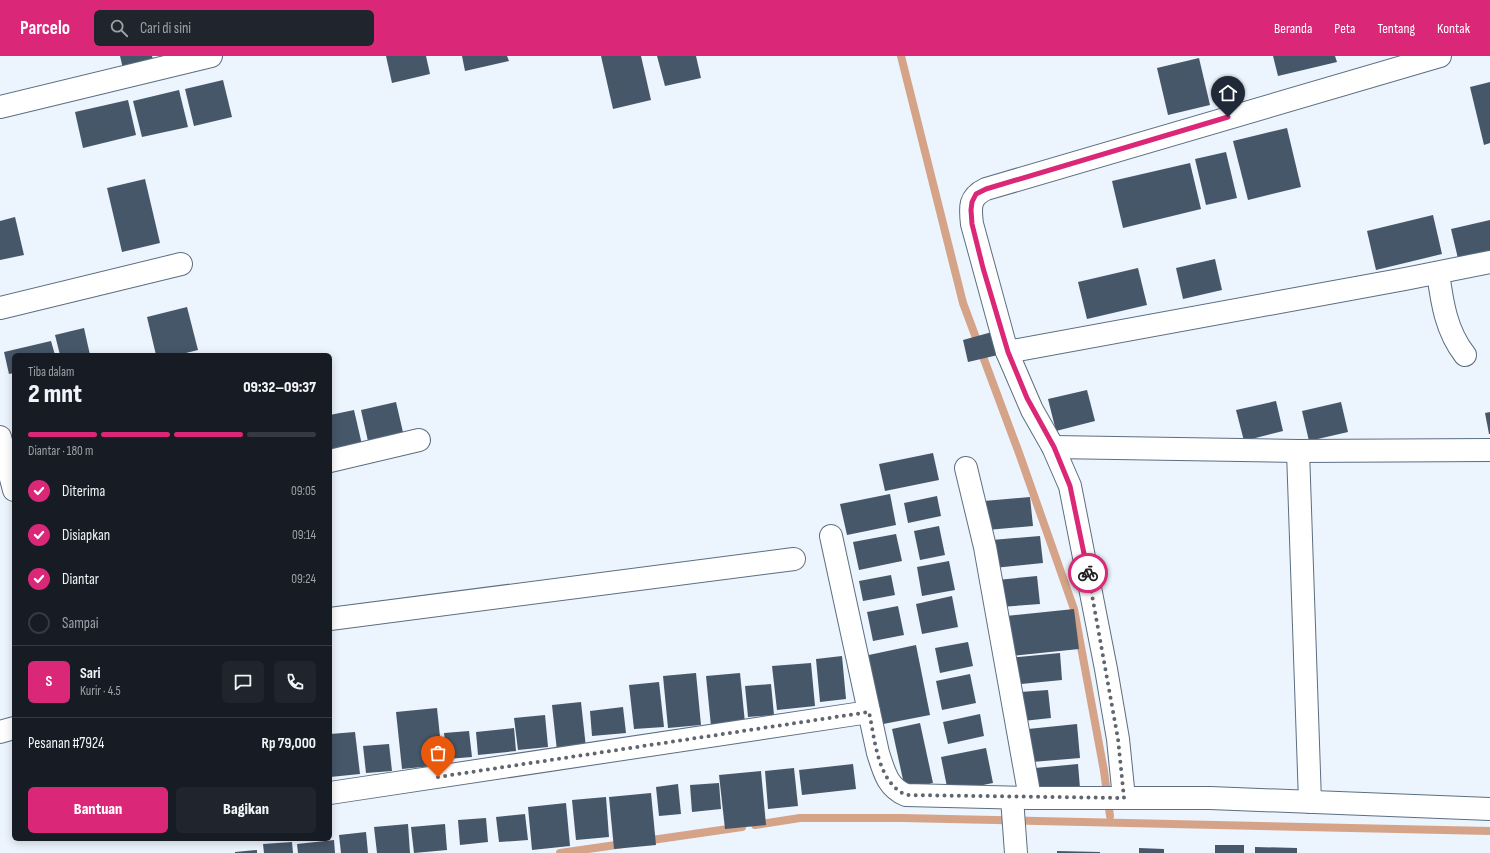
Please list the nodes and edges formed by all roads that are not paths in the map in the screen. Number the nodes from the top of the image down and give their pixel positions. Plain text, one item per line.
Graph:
1 (211, 56) edge
2 (1440, 56) edge
3 (0, 107) edge
4 (1490, 262) edge
5 (181, 264) dead end
6 (1438, 273) junction
7 (0, 308) edge
8 (1008, 352) junction
9 (1464, 355) dead end
10 (419, 440) dead end
11 (1, 446) edge
12 (1054, 447) junction
13 (1490, 450) edge
14 (1298, 451) junction
15 (332, 461) edge
16 (966, 468) dead end
17 (12, 483) edge
18 (831, 536) dead end
19 (794, 559) dead end
20 (332, 619) edge
21 (869, 712) junction
22 (12, 729) edge
23 (0, 732) edge
24 (332, 793) edge
25 (1022, 798) junction
26 (1124, 798) junction
27 (1310, 802) junction
28 (1490, 809) edge
29 (1016, 853) edge

1 - 3 street
2 - 8 street
4 - 6 street
5 - 7 street
6 - 8 street
6 - 9 street
8 - 12 street
10 - 15 street
11 - 17 street
12 - 14 street
12 - 26 street
13 - 14 street
14 - 27 street
16 - 25 street
18 - 21 street
19 - 20 street
21 - 24 street
21 - 25 street
22 - 23 street
25 - 26 street
25 - 29 street
26 - 27 street
27 - 28 street

